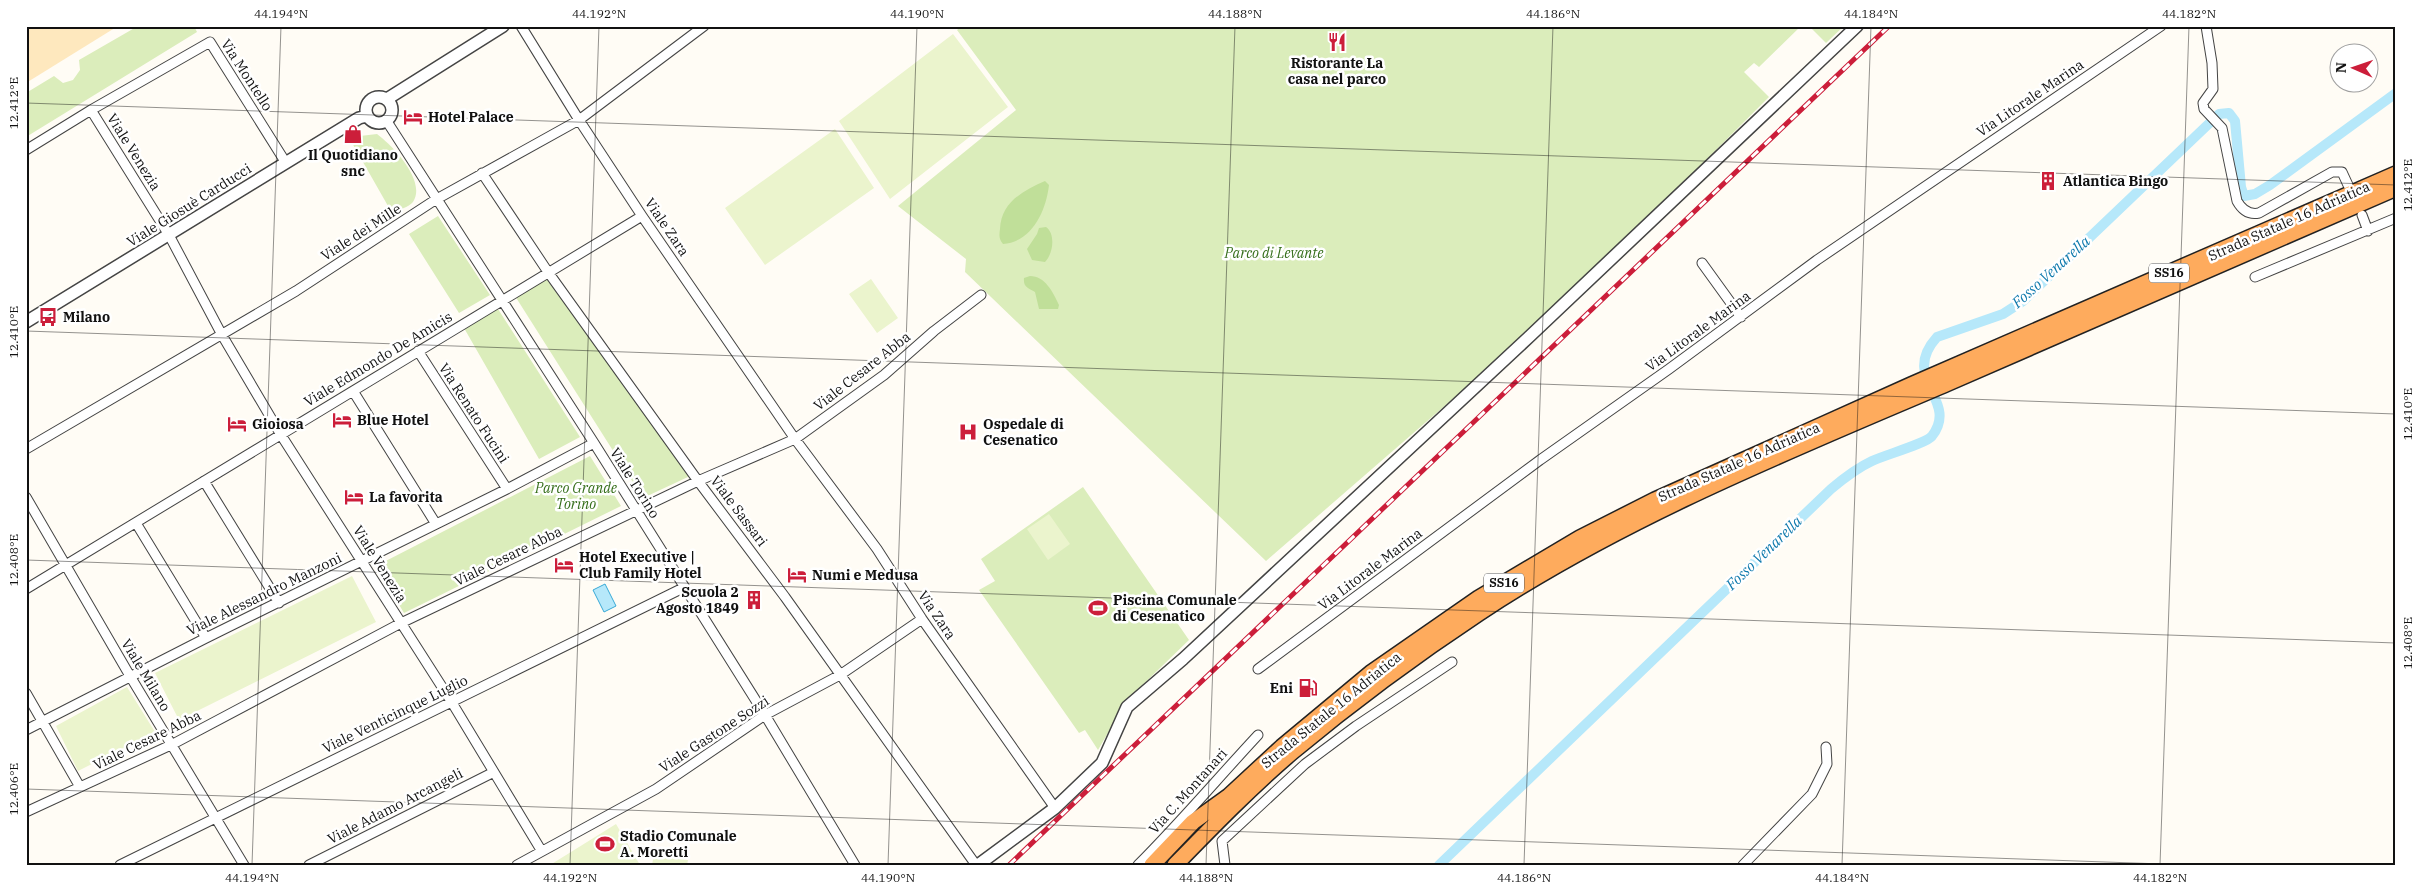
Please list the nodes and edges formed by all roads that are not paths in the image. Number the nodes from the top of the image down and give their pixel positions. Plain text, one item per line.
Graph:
1 (503, 26) edge
2 (521, 26) edge
3 (704, 26) edge
4 (1857, 26) edge
5 (2161, 26) edge
6 (2206, 26) edge
7 (387, 100) junction
8 (91, 110) junction
9 (367, 116) junction
10 (386, 120) junction
11 (579, 120) junction
12 (26, 150) edge
13 (286, 162) junction
14 (482, 173) junction
15 (2396, 174) edge
16 (2348, 185) dead end
17 (2396, 188) edge
18 (435, 200) junction
19 (2362, 215) dead end
20 (642, 216) junction
21 (2396, 218) edge
22 (2368, 231) junction
23 (169, 235) junction
24 (1702, 263) dead end
25 (548, 272) junction
26 (2255, 277) dead end
27 (981, 295) dead end
28 (501, 301) junction
29 (1741, 317) junction
30 (26, 322) edge
31 (222, 335) junction
32 (418, 351) junction
33 (1943, 379) junction
34 (353, 390) junction
35 (1912, 391) junction
36 (281, 434) junction
37 (795, 439) junction
38 (594, 443) junction
39 (26, 449) edge
40 (204, 481) junction
41 (698, 481) junction
42 (507, 489) junction
43 (26, 497) edge
44 (635, 510) junction
45 (136, 522) junction
46 (436, 524) junction
47 (362, 561) junction
48 (66, 566) junction
49 (683, 588) junction
50 (26, 590) edge
51 (279, 603) junction
52 (922, 619) junction
53 (401, 623) junction
54 (206, 638) junction
55 (1452, 662) dead end
56 (1258, 669) dead end
57 (840, 675) junction
58 (130, 676) junction
59 (26, 693) edge
60 (451, 701) junction
61 (765, 715) junction
62 (43, 723) junction
63 (26, 730) edge
64 (1258, 735) dead end
65 (173, 744) junction
66 (1826, 747) dead end
67 (494, 772) junction
68 (80, 787) junction
69 (1055, 808) junction
70 (26, 812) edge
71 (217, 818) junction
72 (541, 850) junction
73 (120, 865) edge
74 (244, 865) edge
75 (309, 865) edge
76 (517, 865) edge
77 (855, 865) edge
78 (977, 865) edge
79 (1138, 865) edge
80 (1152, 865) edge
81 (1175, 865) edge
82 (1225, 865) edge
83 (1743, 865) edge

1 - 7 street
2 - 11 street, Viale Zara
3 - 11 street, Viale dei Mille
4 - 69 street
5 - 29 street, Via Litorale Marina
6 - 16 street
7 - 9 street
7 - 10 street
8 - 12 street
8 - 13 street, Via Montello
8 - 23 street, Viale Venezia
9 - 10 street
9 - 13 street, Viale Giosuè Carducci
10 - 18 street, Viale Torino
11 - 14 street, Viale dei Mille
11 - 20 street, Viale Zara
13 - 23 street, Viale Giosuè Carducci
14 - 18 street, Viale dei Mille
14 - 25 street, Viale Sassari
15 - 33 highway, Strada Statale 16 Adriatica / SS16
17 - 33 highway, Strada Statale 16 Adriatica / SS16
18 - 28 street, Viale Torino
18 - 31 street, Viale dei Mille
19 - 22 street
20 - 25 street, Viale Edmondo De Amicis
20 - 37 street, Viale Zara
21 - 22 street
22 - 26 street
23 - 30 street, Viale Giosuè Carducci
23 - 31 street, Viale Venezia
24 - 29 street
25 - 28 street, Viale Edmondo De Amicis
25 - 41 street, Viale Sassari
27 - 37 street, Viale Cesare Abba
28 - 32 street, Viale Edmondo De Amicis
28 - 38 street, Viale Torino
29 - 56 street, Via Litorale Marina
31 - 36 street, Viale Venezia
31 - 39 street, Viale dei Mille
32 - 34 street, Viale Edmondo De Amicis
32 - 42 street, Via Renato Fucini
33 - 35 highway, Strada Statale 16 Adriatica / SS16
34 - 36 street, Viale Edmondo De Amicis
34 - 46 street
35 - 80 highway, Strada Statale 16 Adriatica / SS16
35 - 81 highway, Strada Statale 16 Adriatica / SS16
36 - 40 street, Viale Edmondo De Amicis
36 - 47 street, Viale Venezia
37 - 41 street, Viale Cesare Abba
37 - 52 street, Via Zara
38 - 42 street, Viale Alessandro Manzoni
38 - 44 street, Viale Torino
40 - 45 street, Viale Edmondo De Amicis
40 - 51 street
41 - 44 street, Viale Cesare Abba
41 - 57 street, Viale Sassari
42 - 46 street, Viale Alessandro Manzoni
43 - 48 street, Viale Milano
44 - 49 street, Viale Torino
44 - 53 street, Viale Cesare Abba
45 - 48 street, Viale Edmondo De Amicis
45 - 54 street
46 - 47 street, Viale Alessandro Manzoni
47 - 51 street, Viale Alessandro Manzoni
47 - 53 street, Viale Venezia
48 - 50 street, Viale Edmondo De Amicis
48 - 58 street, Viale Milano
49 - 60 street, Viale Venticinque Luglio
49 - 61 street, Viale Torino
51 - 54 street, Viale Alessandro Manzoni
52 - 57 street, Viale Gastone Sozzi
52 - 69 street, Via Zara
53 - 60 street, Viale Venezia
53 - 65 street, Viale Cesare Abba
54 - 58 street, Viale Alessandro Manzoni
55 - 82 street
57 - 61 street, Viale Gastone Sozzi
57 - 78 street, Viale Sassari
58 - 62 street, Viale Alessandro Manzoni
58 - 65 street, Viale Milano
59 - 62 street
60 - 67 street, Viale Venezia
60 - 71 street, Viale Venticinque Luglio
61 - 72 street, Viale Gastone Sozzi
61 - 77 street, Viale Torino
62 - 63 street, Viale Alessandro Manzoni
62 - 68 street
64 - 79 street, Via C. Montanari
65 - 68 street, Viale Cesare Abba
65 - 71 street, Viale Milano
66 - 83 street
67 - 72 street, Viale Venezia
67 - 75 street, Viale Adamo Arcangeli
68 - 70 street, Viale Cesare Abba
69 - 78 street
71 - 73 street, Viale Venticinque Luglio
71 - 74 street, Viale Milano
72 - 76 street, Viale Gastone Sozzi

